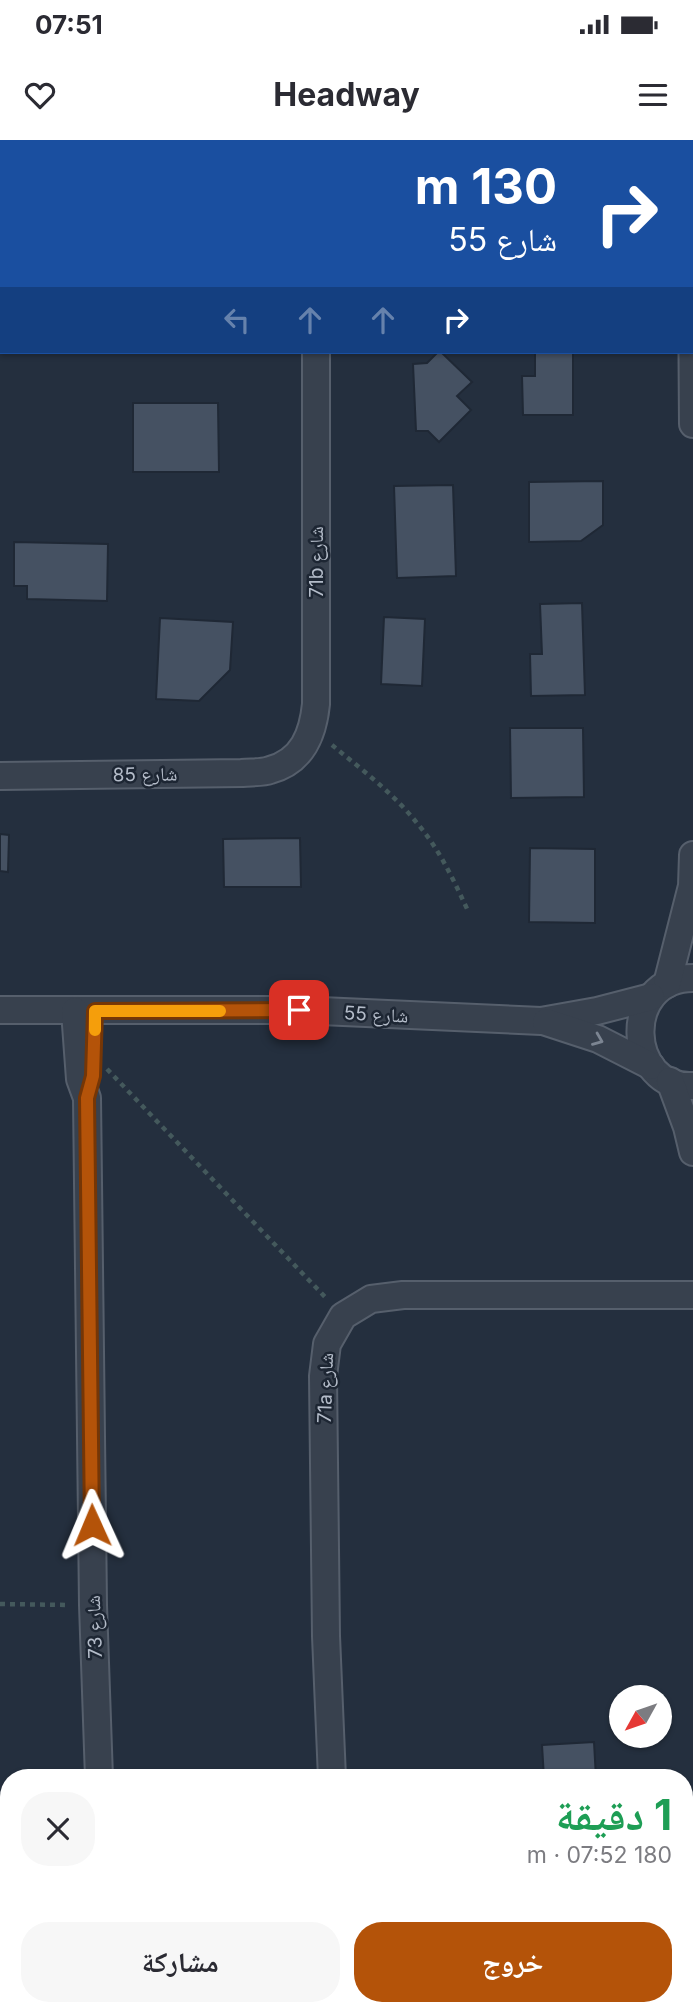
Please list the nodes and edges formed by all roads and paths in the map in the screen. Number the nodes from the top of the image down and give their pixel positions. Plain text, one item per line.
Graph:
1 (316, 354) edge
2 (693, 354) edge
3 (693, 424) edge
4 (313, 728) junction
5 (288, 762) joint
6 (0, 776) edge
7 (693, 855) edge
8 (693, 888) edge
9 (469, 913) dead end
10 (693, 978) edge
11 (659, 990) junction
12 (0, 1010) edge
13 (85, 1011) junction
14 (541, 1021) junction
15 (94, 1056) junction
16 (671, 1077) edge
17 (87, 1098) junction
18 (693, 1152) edge
19 (693, 1295) edge
20 (344, 1316) junction
21 (0, 1604) edge
22 (93, 1605) junction
23 (99, 1769) edge
24 (331, 1769) edge

1 - 4 street, 71b شارع
2 - 3 street
4 - 5 street, 71b شارع
4 - 9 path
5 - 6 street, شارع 85
7 - 8 street
8 - 11 street
10 - 11 street, شارع 55
11 - 14 street, شارع 55
11 - 16 street
12 - 13 street, شارع 55
13 - 14 street, شارع 55
13 - 15 street, شارع 73
13 - 17 street, شارع 73
14 -> 16 street, شارع 55
15 - 17 street, شارع 73
15 - 20 path
16 - 18 street
17 - 22 street, شارع 73
19 - 20 street
20 - 24 street, 71a شارع
21 - 22 path
22 - 23 street, شارع 73

